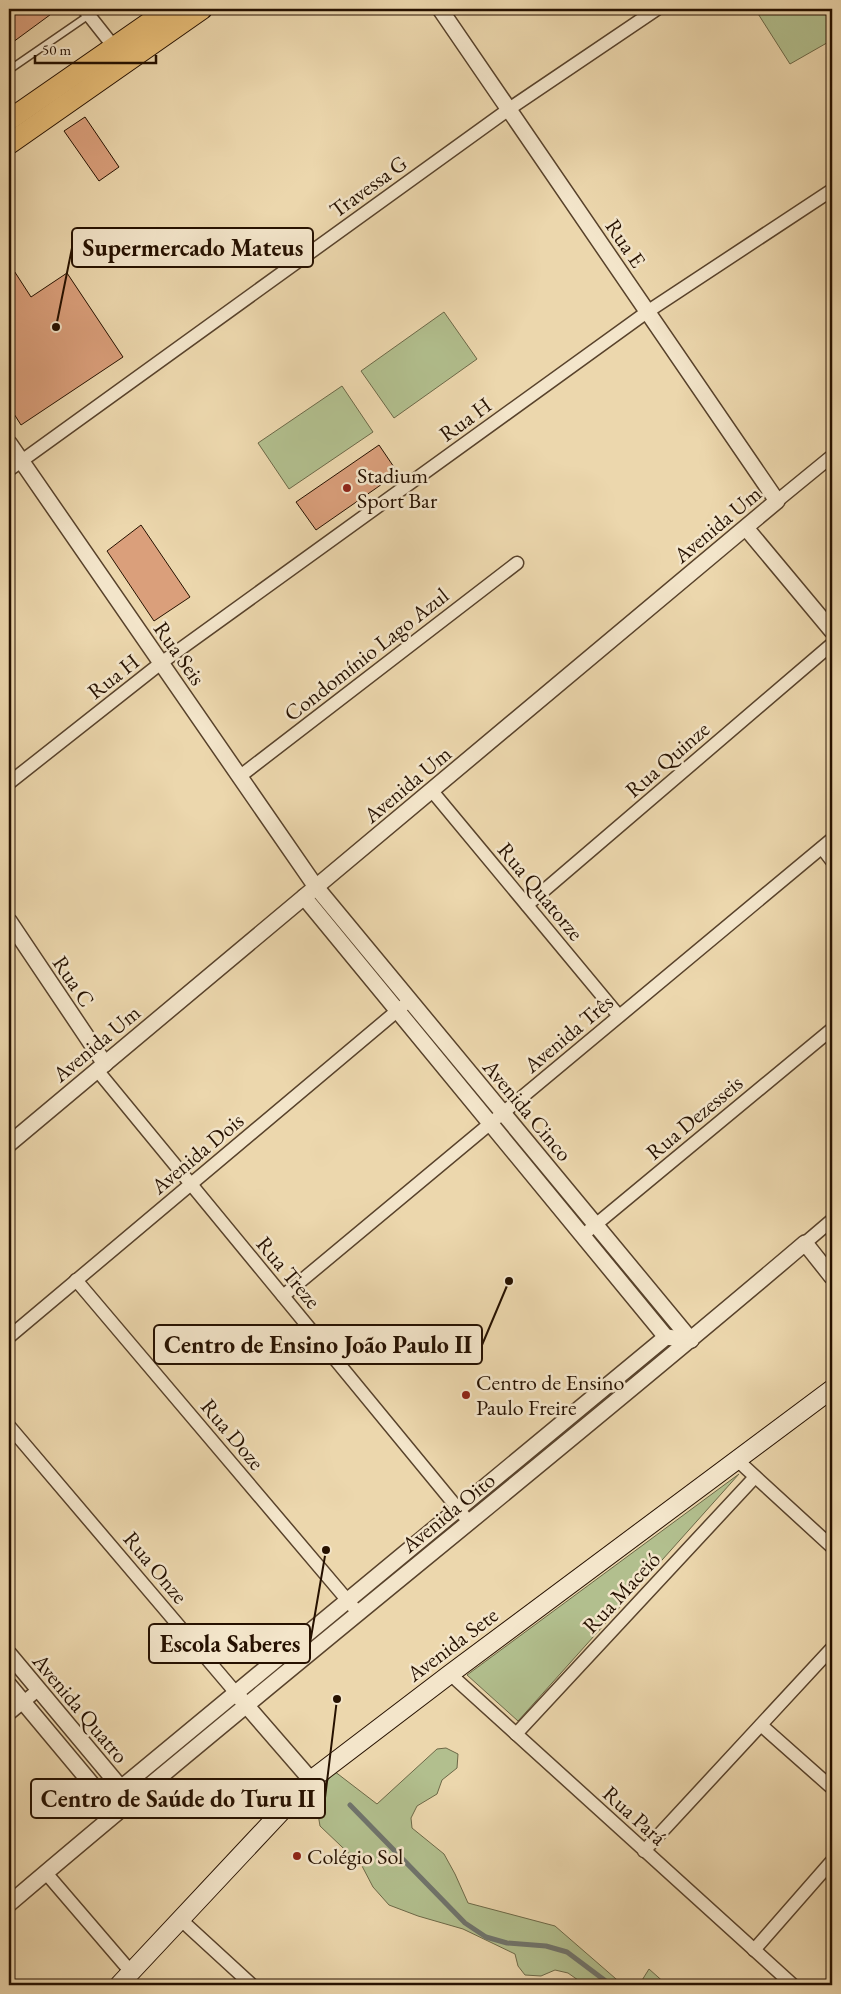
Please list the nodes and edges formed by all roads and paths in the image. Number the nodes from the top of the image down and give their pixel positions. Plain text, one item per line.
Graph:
1 (169, 9) edge
2 (202, 9) edge
3 (440, 9) edge
4 (657, 9) edge
5 (86, 12) edge
6 (114, 47) junction
7 (9, 70) edge
8 (509, 110) junction
9 (9, 120) edge
10 (9, 144) edge
11 (832, 190) edge
12 (647, 312) junction
13 (9, 443) edge
14 (832, 456) edge
15 (22, 461) junction
16 (9, 470) edge
17 (777, 501) junction
18 (746, 528) junction
19 (517, 563) dead end
20 (832, 631) edge
21 (832, 644) edge
22 (161, 663) junction
23 (240, 777) junction
24 (9, 782) edge
25 (432, 791) junction
26 (832, 839) edge
27 (822, 848) junction
28 (832, 860) edge
29 (310, 892) junction
30 (527, 905) junction
31 (9, 921) edge
32 (410, 1000) junction
33 (398, 1011) junction
34 (619, 1016) junction
35 (832, 1029) edge
36 (101, 1067) junction
37 (503, 1113) junction
38 (490, 1124) junction
39 (9, 1144) edge
40 (190, 1185) junction
41 (832, 1220) edge
42 (596, 1225) junction
43 (582, 1236) junction
44 (805, 1243) junction
45 (832, 1277) edge
46 (76, 1280) junction
47 (283, 1296) junction
48 (9, 1336) edge
49 (666, 1337) junction
50 (691, 1340) junction
51 (832, 1389) edge
52 (9, 1426) edge
53 (736, 1459) junction
54 (755, 1477) junction
55 (458, 1509) junction
56 (469, 1522) junction
57 (832, 1547) edge
58 (348, 1600) junction
59 (358, 1614) junction
60 (832, 1648) edge
61 (9, 1654) edge
62 (450, 1674) junction
63 (9, 1685) edge
64 (38, 1690) junction
65 (236, 1693) junction
66 (23, 1702) junction
67 (247, 1706) junction
68 (9, 1714) edge
69 (761, 1725) junction
70 (516, 1734) junction
71 (311, 1780) junction
72 (121, 1788) junction
73 (832, 1788) edge
74 (116, 1813) junction
75 (644, 1850) junction
76 (832, 1861) edge
77 (46, 1873) junction
78 (9, 1904) edge
79 (180, 1919) junction
80 (754, 1950) junction
81 (131, 1972) junction
82 (118, 1985) edge
83 (252, 1985) edge
84 (793, 1985) edge

1 - 6 main road
2 - 10 main road
3 - 8 street, Rua E
4 - 8 street, Travessa G
5 - 6 street
5 - 7 lane
6 - 9 main road
8 - 12 street, Rua E
8 - 15 street, Travessa G
11 - 12 street, Rua H
12 - 17 street, Rua E
12 - 22 street, Rua H
13 - 15 street, Rua Seis
14 - 17 street, Avenida Um
15 - 16 street, Travessa G
15 - 22 street, Rua Seis
17 - 18 street, Avenida Um
18 - 20 street
18 - 25 street, Avenida Um
19 - 23 street, Condomínio Lago Azul
21 - 30 street, Rua Quinze
22 - 23 street, Rua Seis
22 - 24 street, Rua H
23 - 29 street, Rua Seis
25 - 29 street, Avenida Um
25 - 30 street, Rua Quatorze
26 - 27 street, Avenida Três
27 - 28 street
27 - 34 street, Avenida Três
29 - 32 street, Avenida Cinco
29 - 33 street, Avenida Cinco
29 - 36 street, Avenida Um
30 - 34 street, Rua Quatorze
31 - 36 street, Rua C
32 - 33 street, Avenida Dois
32 - 37 street, Avenida Cinco
33 - 38 street, Avenida Cinco
33 - 40 street, Avenida Dois
34 - 37 street, Avenida Três
35 - 42 street, Rua Dezesseis
36 - 39 street, Avenida Um
36 - 40 street, Rua Treze
37 - 38 street, Avenida Três
37 - 42 street, Avenida Cinco
38 - 43 street, Avenida Cinco
38 - 47 street, Avenida Três
40 - 46 street, Avenida Dois
40 - 47 street, Rua Treze
41 - 44 street
42 - 43 street, Rua Dezesseis
42 - 50 street, Avenida Cinco
43 - 49 street, Avenida Cinco
44 - 45 street
44 - 50 street, Avenida Oito
46 - 48 street, Avenida Dois
46 - 58 street, Rua Doze
47 - 55 street, Rua Treze
49 - 50 street
49 - 55 street
50 - 56 street, Avenida Oito
51 - 53 main road, Avenida Sete
52 - 65 street, Rua Onze
53 - 54 street
53 - 62 main road, Avenida Sete
54 - 57 street
54 - 70 street, Rua Maceió
55 - 56 street, Rua Treze
55 - 58 street
56 - 59 street, Avenida Oito
58 - 59 street, Rua Doze
58 - 65 street
59 - 67 street, Avenida Oito
60 - 69 street
61 - 64 street, Avenida Quatro
62 - 70 street, Rua Pará
62 - 71 main road, Avenida Sete
63 - 66 street, Avenida Quatro
64 - 66 street
64 - 72 street, Avenida Quatro
65 - 67 street, Rua Onze
65 - 72 street
66 - 68 street
66 - 74 street, Avenida Quatro
67 - 71 street, Rua Onze
67 - 74 street, Avenida Oito
69 - 73 street
69 - 75 street
70 - 75 street, Rua Pará
71 - 79 main road, Avenida Sete
72 - 74 street
74 - 77 street, Avenida Oito
75 - 80 street, Rua Pará
76 - 80 street
77 - 78 street, Avenida Oito
77 - 81 street
79 - 81 main road, Avenida Sete
79 - 83 street
80 - 84 street, Rua Pará
81 - 82 main road, Avenida Sete

